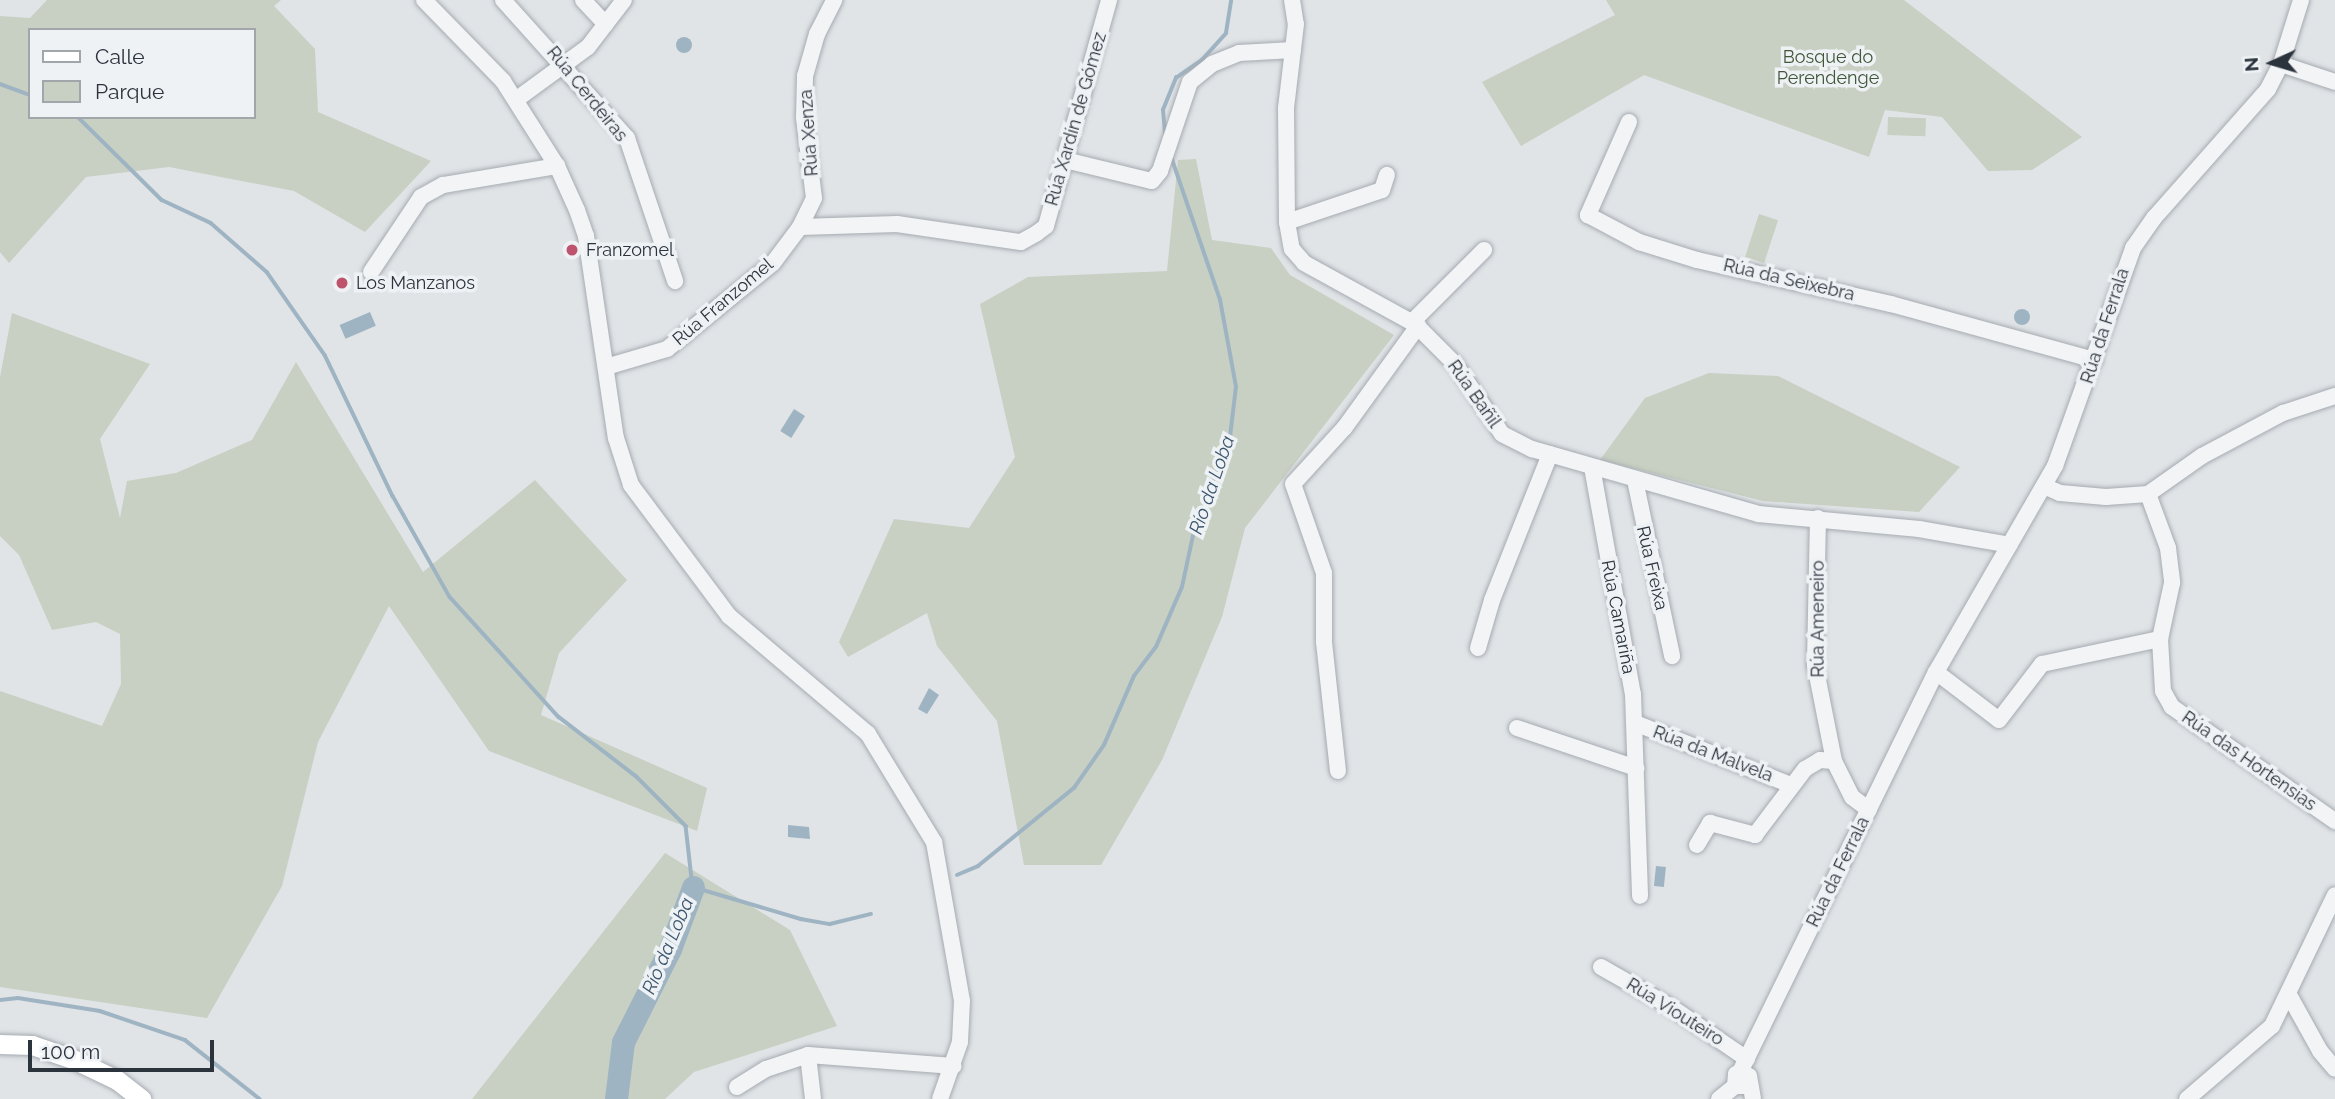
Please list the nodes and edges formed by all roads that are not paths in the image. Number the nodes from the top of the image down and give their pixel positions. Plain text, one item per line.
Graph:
1 (425, 0) edge
2 (503, 0) edge
3 (583, 0) edge
4 (624, 0) edge
5 (834, 0) edge
6 (1109, 0) edge
7 (1292, 0) edge
8 (2301, 0) edge
9 (605, 24) junction
10 (1293, 50) junction
11 (2281, 64) junction
12 (566, 65) junction
13 (2335, 82) edge
14 (517, 100) junction
15 (1629, 122) dead end
16 (1065, 160) junction
17 (557, 166) junction
18 (1387, 175) dead end
19 (1287, 222) junction
20 (800, 227) junction
21 (1484, 250) dead end
22 (371, 272) dead end
23 (675, 281) dead end
24 (1415, 324) junction
25 (2094, 360) junction
26 (606, 367) junction
27 (2335, 396) edge
28 (1550, 454) junction
29 (1592, 467) junction
30 (1635, 480) junction
31 (2044, 486) junction
32 (2148, 494) junction
33 (1818, 518) junction
34 (2010, 545) junction
35 (2160, 639) junction
36 (1478, 648) dead end
37 (1672, 656) dead end
38 (1936, 672) junction
39 (1635, 723) junction
40 (1517, 728) dead end
41 (1834, 761) junction
42 (1636, 768) junction
43 (1338, 771) dead end
44 (1791, 785) junction
45 (1869, 810) junction
46 (2335, 821) edge
47 (1697, 845) dead end
48 (2335, 895) edge
49 (1640, 896) dead end
50 (1601, 967) dead end
51 (2290, 995) junction
52 (0, 1044) edge
53 (808, 1055) junction
54 (954, 1066) junction
55 (2335, 1069) edge
56 (1745, 1080) edge
57 (737, 1087) dead end
58 (141, 1099) edge
59 (813, 1099) edge
60 (940, 1099) edge
61 (1719, 1099) edge
62 (2187, 1099) edge

1 - 14 street
2 - 12 street, Rúa Cerdeiras
3 - 9 street
4 - 9 street
5 - 20 street, Rúa Xenza
6 - 16 street, Rúa Xardín de Gómez
7 - 10 street, Rúa Bañil
8 - 11 street, Rúa da Ferrala
9 - 12 street
10 - 16 street
10 - 19 street, Rúa Bañil
11 - 13 street
11 - 25 street, Rúa da Ferrala
12 - 14 street
12 - 23 street, Rúa Cerdeiras
14 - 17 street
15 - 25 street, Rúa da Seixebra
16 - 20 street, Rúa Xardín de Gómez
17 - 22 street
17 - 26 street
18 - 19 street
19 - 24 street, Rúa Bañil
20 - 26 street, Rúa Franzomel
21 - 24 street
24 - 28 street, Rúa Bañil
24 - 43 street
25 - 31 street, Rúa da Ferrala
26 - 54 street
27 - 32 street
28 - 29 street, Rúa Bañil
28 - 36 street
29 - 30 street, Rúa Bañil
29 - 39 street, Rúa Camariña
30 - 33 street, Rúa Bañil
30 - 37 street, Rúa Freixa
31 - 32 street
31 - 34 street, Rúa da Ferrala
32 - 35 street, Rúa das Hortensias
33 - 34 street, Rúa Bañil
33 - 41 street, Rúa Ameneiro
34 - 38 street, Rúa da Ferrala
35 - 38 street
35 - 46 street, Rúa das Hortensias
38 - 45 street, Rúa da Ferrala
39 - 42 street, Rúa Camariña
39 - 44 street, Rúa da Malvela
40 - 42 street
41 - 44 street, Rúa da Malvela
41 - 45 street
42 - 49 street, Rúa Camariña
44 - 47 street, Rúa da Malvela
45 - 56 street, Rúa da Ferrala
48 - 51 street
50 - 56 street, Rúa Viouteiro
51 - 55 street
51 - 62 street
52 - 58 main road
53 - 54 street
53 - 57 street
53 - 59 street
54 - 60 street
56 - 61 street

